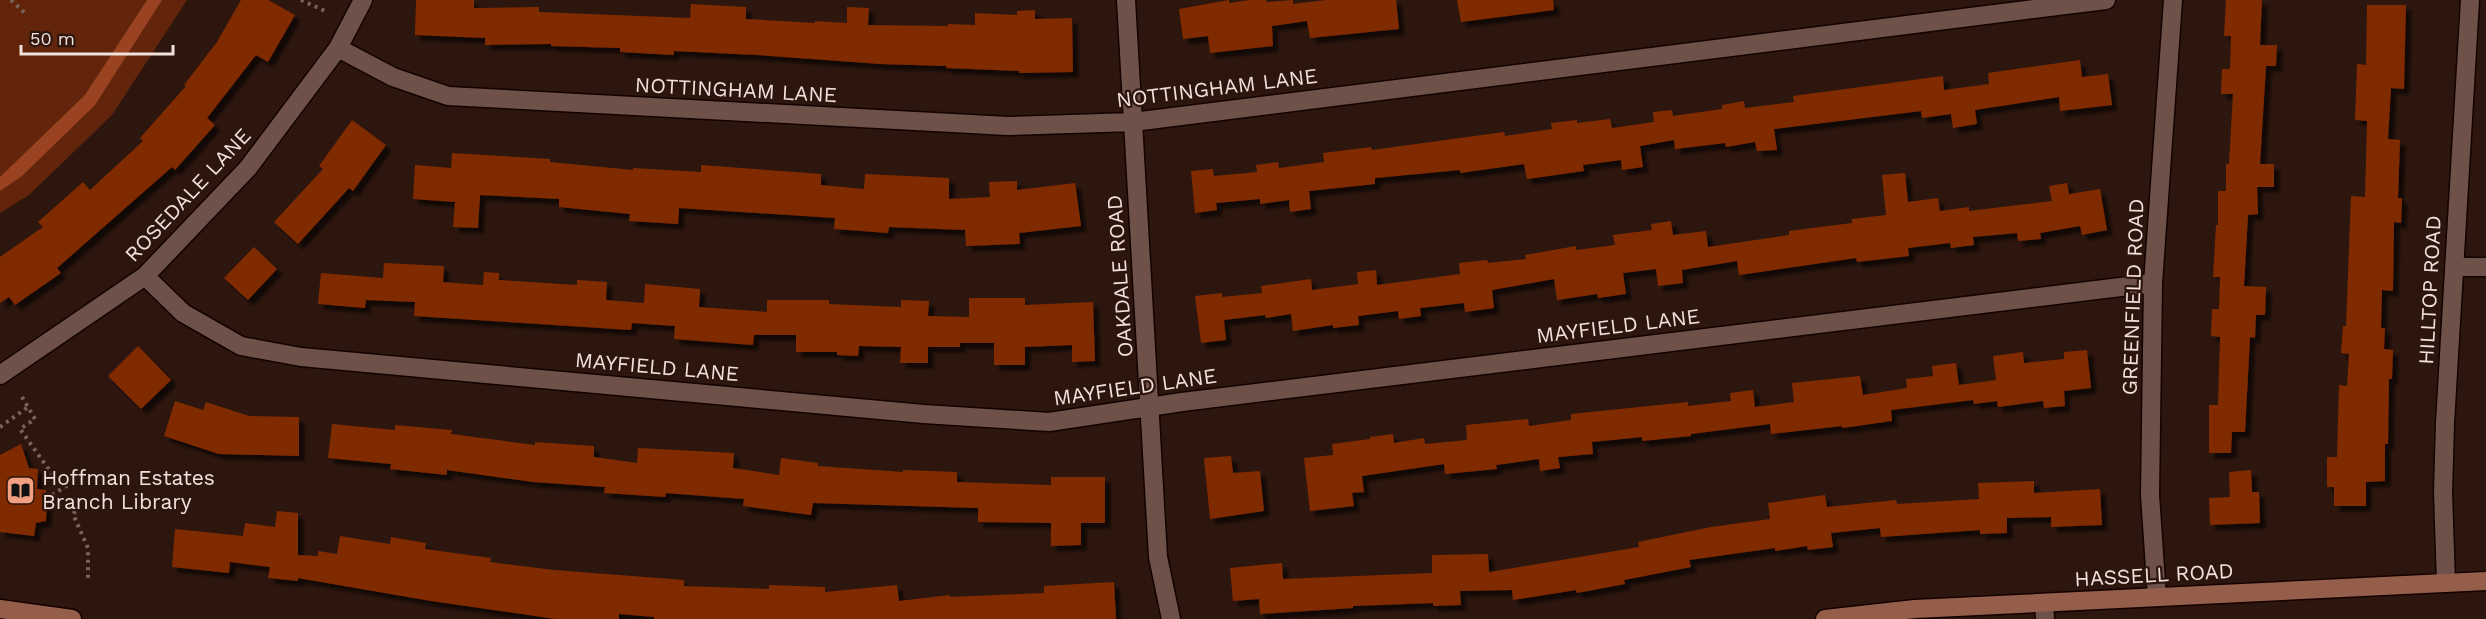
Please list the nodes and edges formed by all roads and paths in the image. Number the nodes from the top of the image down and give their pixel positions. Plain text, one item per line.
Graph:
1 (11, 0) edge
2 (301, 0) edge
3 (363, 0) edge
4 (1126, 0) edge
5 (2106, 0) edge
6 (2173, 0) edge
7 (2470, 0) edge
8 (327, 12) dead end
9 (26, 14) dead end
10 (338, 48) junction
11 (1132, 122) junction
12 (2454, 267) junction
13 (2486, 267) edge
14 (145, 276) junction
15 (2153, 283) junction
16 (0, 375) edge
17 (22, 397) dead end
18 (1150, 406) junction
19 (28, 407) junction
20 (0, 427) edge
21 (88, 580) dead end
22 (2486, 581) edge
23 (2446, 583) junction
24 (2157, 597) junction
25 (0, 609) edge
26 (2044, 611) edge
27 (72, 619) edge
28 (1171, 619) edge
29 (1825, 619) edge

1 - 9 path
2 - 8 path
3 - 10 street, ROSEDALE LANE
4 - 11 street, OAKDALE ROAD
5 - 11 street, NOTTINGHAM LANE
6 - 15 street, GREENFIELD ROAD
7 - 12 street, HILLTOP ROAD
10 - 11 street, NOTTINGHAM LANE
10 - 14 street, ROSEDALE LANE
11 - 18 street, OAKDALE ROAD
12 - 13 street
12 - 23 street, HILLTOP ROAD
14 - 16 street, ROSEDALE LANE
14 - 18 street, MAYFIELD LANE
15 - 18 street, MAYFIELD LANE
15 - 24 street, GREENFIELD ROAD
17 - 19 path
18 - 28 street, OAKDALE ROAD
19 - 20 path
19 - 21 path
22 - 23 street, HASSELL ROAD
23 - 24 street, HASSELL ROAD
24 - 26 street, HASSELL ROAD
25 - 27 street
26 - 29 street, HASSELL ROAD

